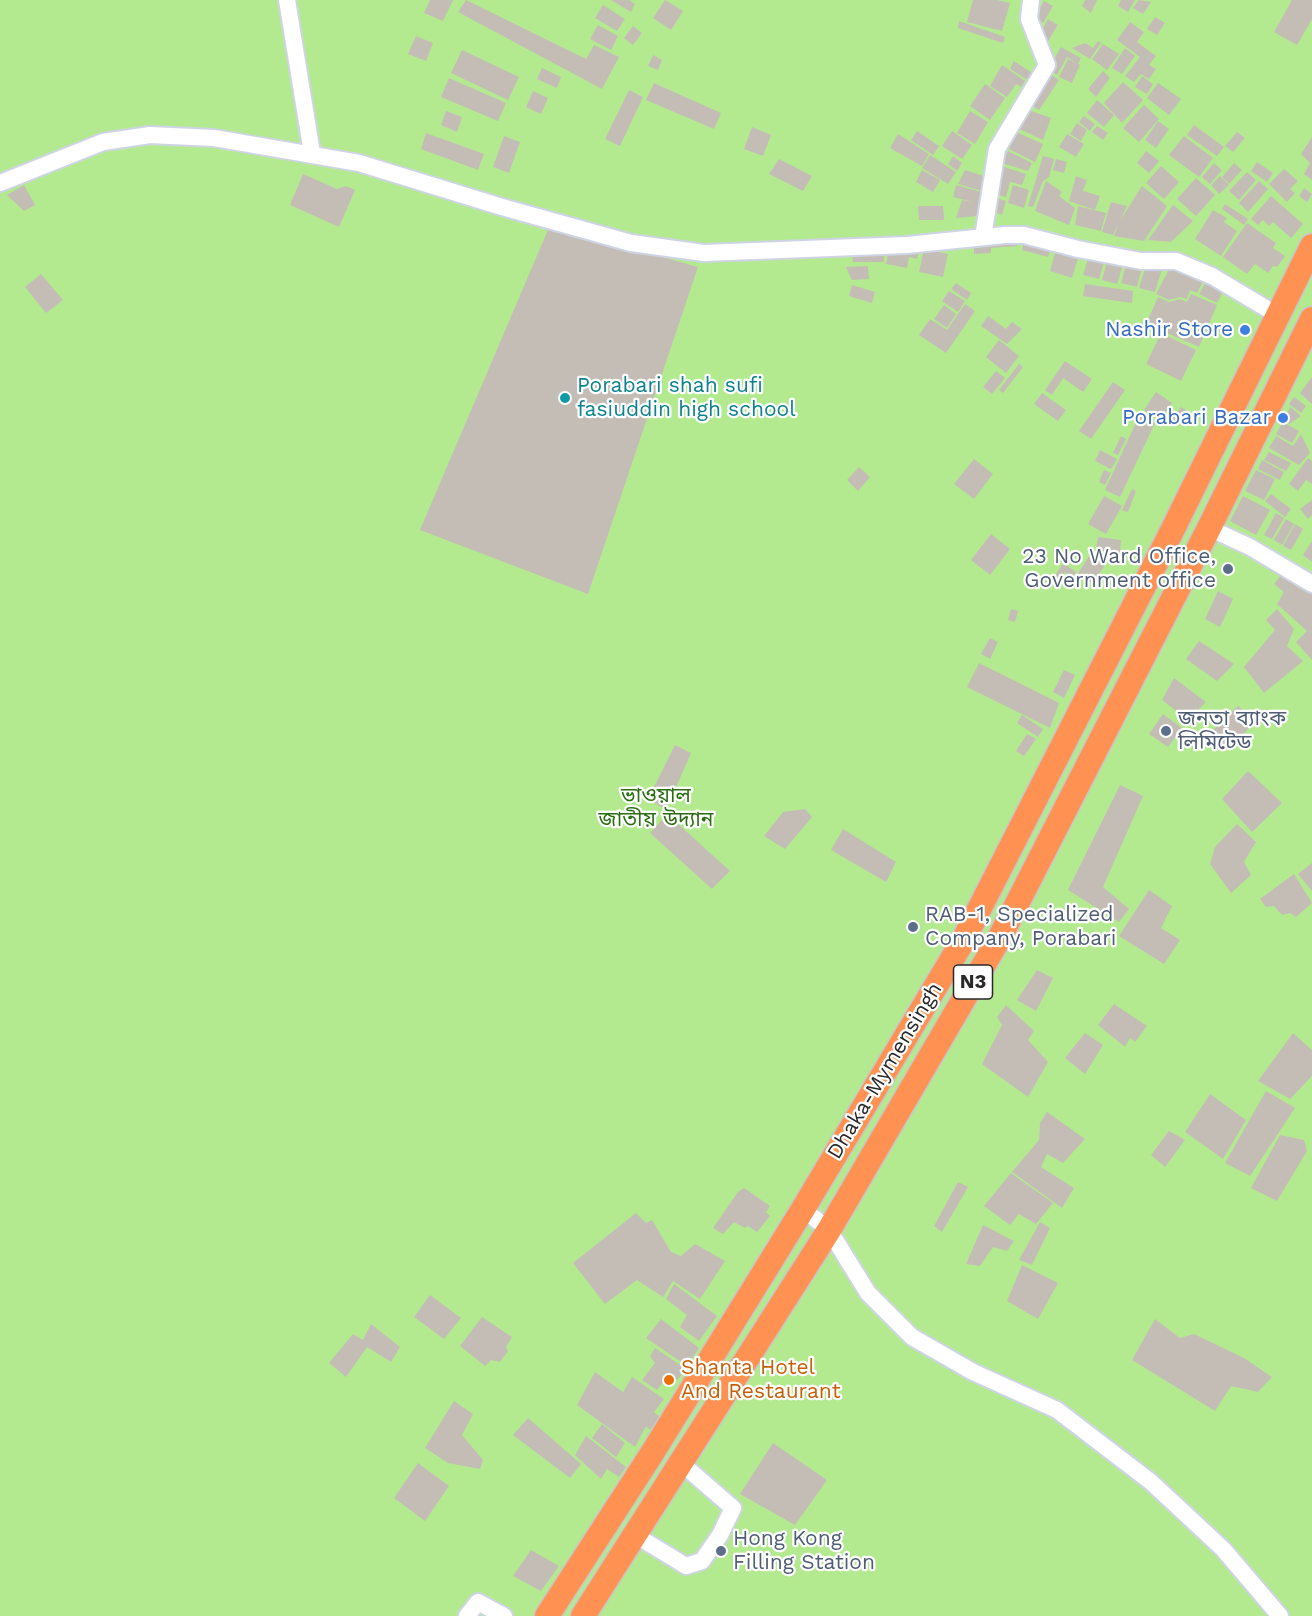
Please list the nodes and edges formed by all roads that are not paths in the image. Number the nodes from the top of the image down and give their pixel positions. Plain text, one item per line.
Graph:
1 (287, 0) edge
2 (1031, 0) edge
3 (312, 153) junction
4 (0, 183) edge
5 (983, 237) junction
6 (1312, 246) edge
7 (1279, 316) junction
8 (1312, 320) edge
9 (1209, 528) junction
10 (1312, 584) edge
11 (803, 1209) junction
12 (829, 1230) junction
13 (681, 1463) junction
14 (635, 1535) junction
15 (467, 1616) edge
16 (504, 1616) edge
17 (547, 1616) edge
18 (583, 1616) edge
19 (1280, 1616) edge

1 - 3 street
2 - 5 street
3 - 4 street
3 - 5 street
5 - 7 street
6 - 7 highway, Dhaka-Mymensingh / N3
7 - 11 highway, Dhaka-Mymensingh / N3
8 - 9 highway, Dhaka-Mymensingh / N3
9 - 10 street
9 - 12 highway, Dhaka-Mymensingh / N3
11 - 12 street
11 - 17 highway, Dhaka-Mymensingh / N3
12 - 13 highway, Dhaka-Mymensingh / N3
12 - 19 street
13 - 14 highway, Dhaka-Mymensingh / N3
13 - 14 street
14 - 18 highway, Dhaka-Mymensingh / N3
15 - 16 street

